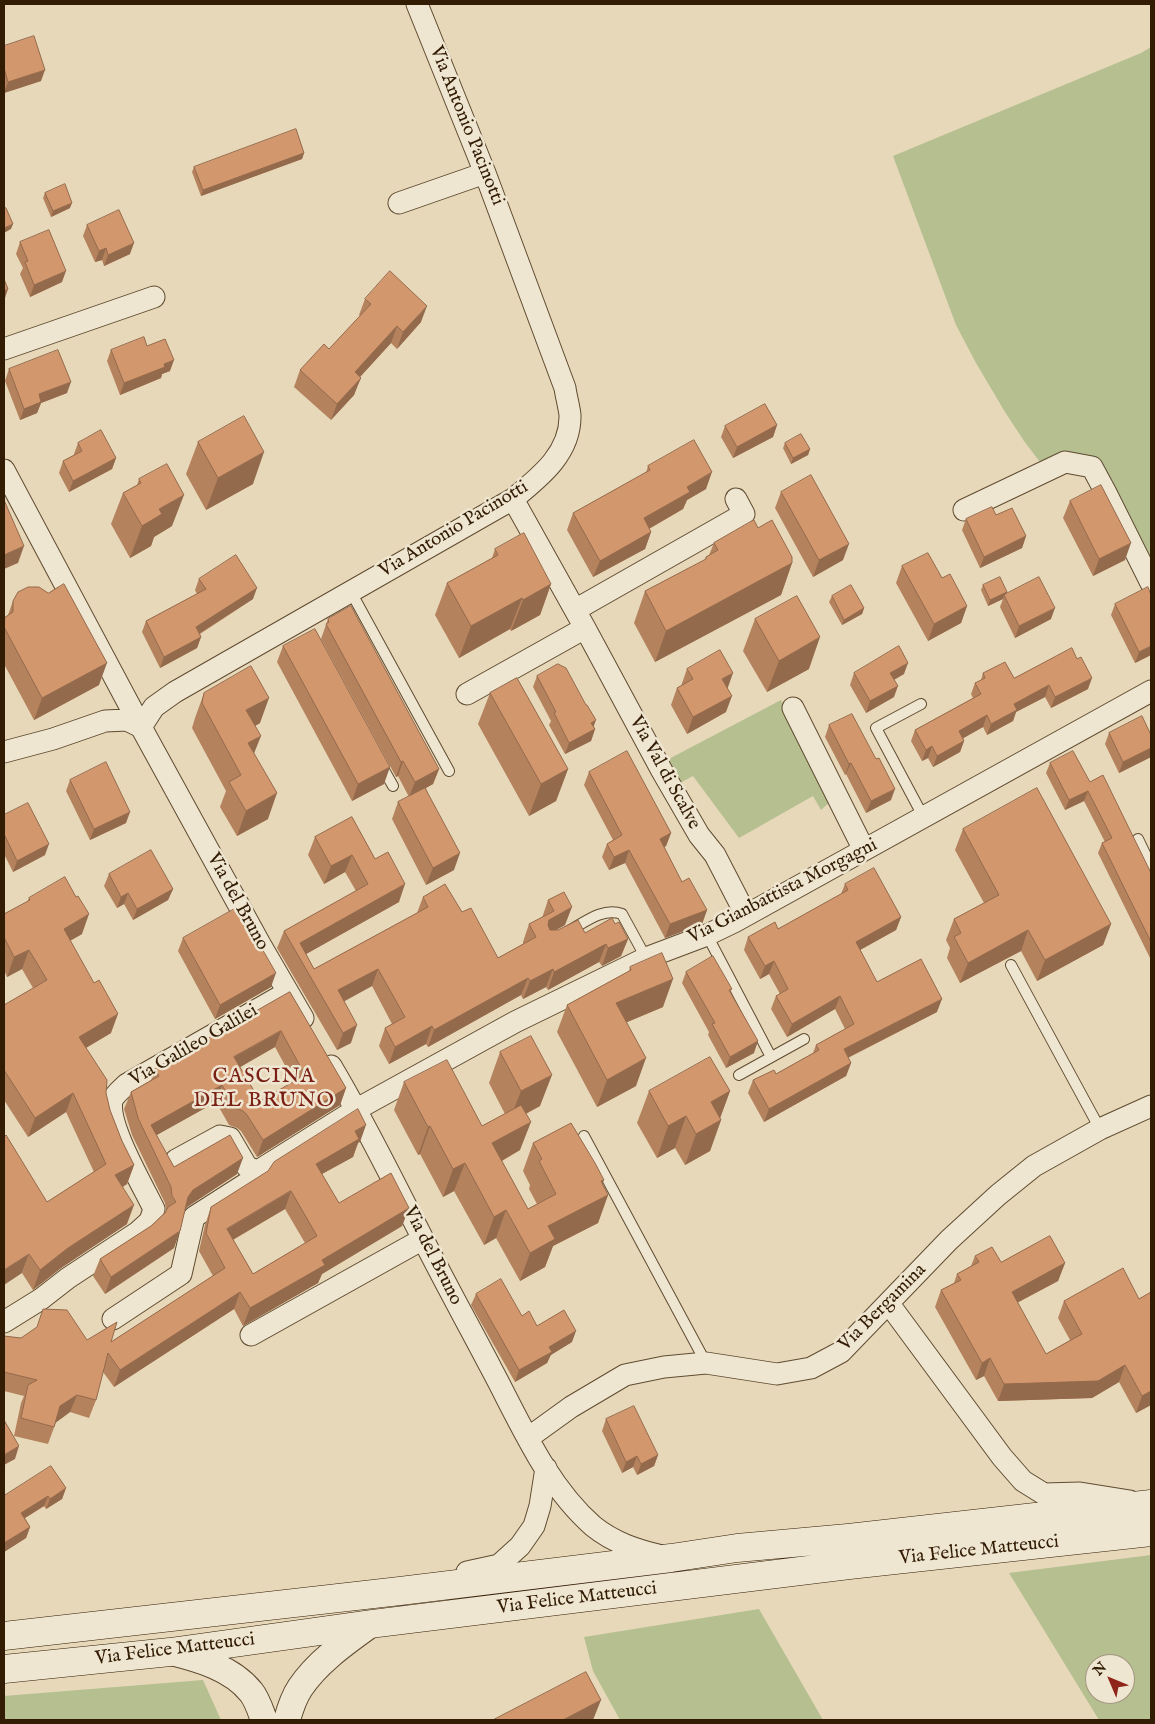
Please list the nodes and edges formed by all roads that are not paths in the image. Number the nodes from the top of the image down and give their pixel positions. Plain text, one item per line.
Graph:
1 (417, 4) edge
2 (485, 173) junction
3 (399, 203) dead end
4 (154, 297) dead end
5 (4, 349) edge
6 (4, 470) edge
7 (513, 499) junction
8 (736, 499) dead end
9 (964, 510) dead end
10 (1151, 583) edge
11 (351, 592) junction
12 (580, 619) junction
13 (1151, 692) edge
14 (467, 694) dead end
15 (921, 704) dead end
16 (793, 708) dead end
17 (141, 726) junction
18 (374, 751) edge
19 (4, 752) edge
20 (449, 772) dead end
21 (393, 786) dead end
22 (924, 818) junction
23 (1138, 839) dead end
24 (864, 850) junction
25 (1151, 866) edge
26 (746, 915) junction
27 (707, 935) junction
28 (556, 938) edge
29 (646, 958) junction
30 (1011, 965) dead end
31 (288, 992) junction
32 (804, 1039) dead end
33 (771, 1056) junction
34 (739, 1075) dead end
35 (1151, 1106) edge
36 (357, 1109) junction
37 (1100, 1129) junction
38 (584, 1136) dead end
39 (176, 1160) dead end
40 (258, 1171) junction
41 (423, 1239) junction
42 (889, 1304) junction
43 (113, 1320) dead end
44 (4, 1322) edge
45 (251, 1335) dead end
46 (706, 1363) junction
47 (528, 1438) junction
48 (546, 1468) junction
49 (1148, 1504) edge
50 (1151, 1532) edge
51 (671, 1558) junction
52 (400, 1591) junction
53 (370, 1624) junction
54 (4, 1636) edge
55 (170, 1652) junction
56 (4, 1669) edge
57 (264, 1720) edge
58 (287, 1720) edge

1 - 2 street, Via Antonio Pacinotti
2 - 3 street
2 - 7 street, Via Antonio Pacinotti
4 - 5 street
6 - 17 street, Via del Bruno
7 - 11 street, Via Antonio Pacinotti
7 - 12 street, Via Val di Scalve
8 - 12 street
9 - 10 street
11 - 17 street, Via Antonio Pacinotti
11 - 20 lane
12 - 14 street
12 - 26 street, Via Val di Scalve
13 - 22 street, Via Gianbattista Morgagni
15 - 22 lane
16 - 24 street
17 - 19 street
17 - 31 street, Via del Bruno
18 - 21 lane
22 - 24 street, Via Gianbattista Morgagni
23 - 25 lane
24 - 26 street, Via Gianbattista Morgagni
26 - 27 street, Via Gianbattista Morgagni
27 - 29 street, Via Gianbattista Morgagni
27 - 33 lane
28 - 29 lane
29 - 36 street, Via Gianbattista Morgagni
30 - 37 lane
31 - 36 street, Via del Bruno
31 - 44 street, Via Galileo Galilei
32 - 33 lane
33 - 34 lane
35 - 37 street, Via Bergamina
36 - 40 street, Via Gianbattista Morgagni
36 - 41 street, Via del Bruno
37 - 42 street, Via Bergamina
38 - 46 lane
39 - 40 street
40 - 43 street, Via Gianbattista Morgagni
41 - 45 street
41 - 47 street, Via del Bruno
42 - 46 street, Via Bergamina
42 - 49 street
46 - 47 street, Via Bergamina
47 - 48 street, Via del Bruno
48 - 51 street, Via del Bruno
48 - 52 street
49 - 51 main road, Via Felice Matteucci
50 - 53 main road, Via Felice Matteucci
51 - 52 main road, Via Felice Matteucci
52 - 54 main road, Via Felice Matteucci
53 - 55 main road, Via Felice Matteucci
53 - 58 street
55 - 56 main road, Via Felice Matteucci
55 - 57 street

